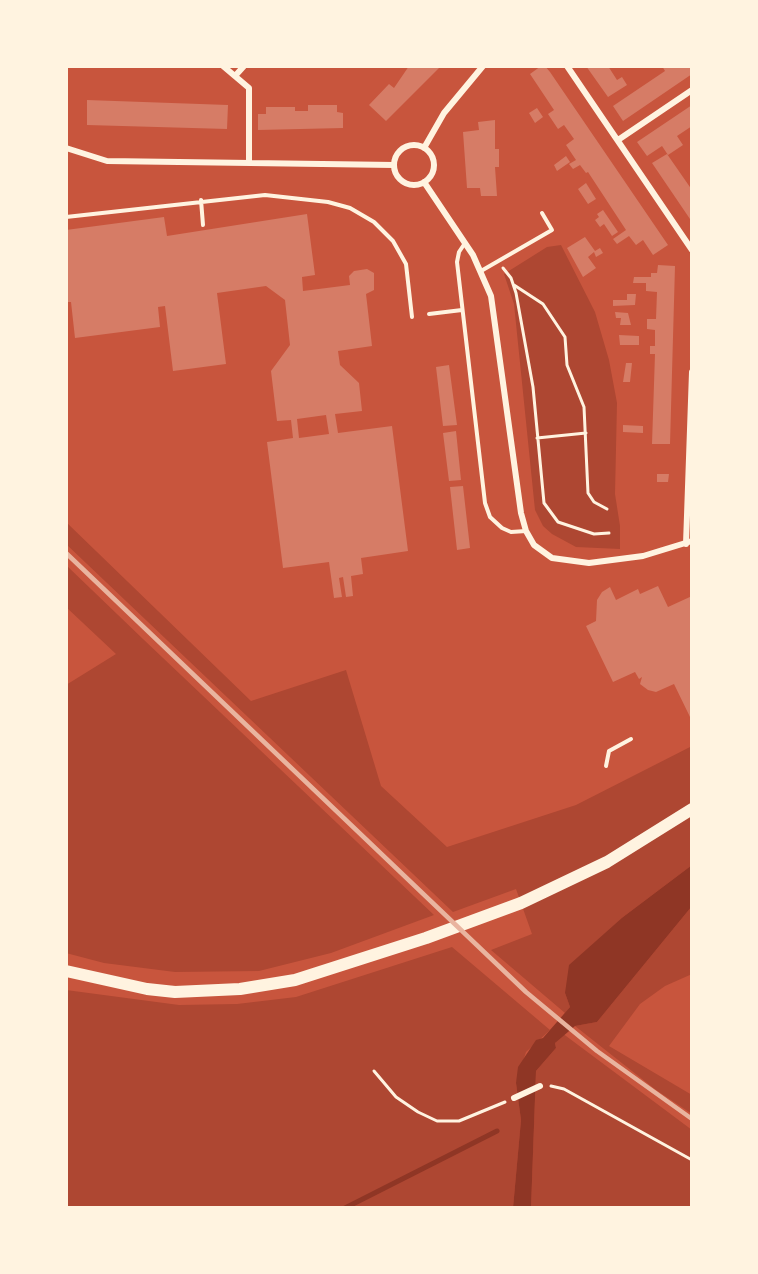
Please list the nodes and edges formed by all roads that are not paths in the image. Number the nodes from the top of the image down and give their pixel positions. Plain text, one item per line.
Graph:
1 (223, 66) edge
2 (244, 66) edge
3 (483, 66) edge
4 (567, 66) edge
5 (235, 76) junction
6 (692, 90) edge
7 (618, 140) junction
8 (424, 147) junction
9 (66, 148) edge
10 (249, 162) junction
11 (394, 165) junction
12 (424, 182) junction
13 (201, 200) junction
14 (542, 213) dead end
15 (66, 217) edge
16 (203, 225) dead end
17 (465, 243) junction
18 (692, 250) edge
19 (481, 272) junction
20 (462, 310) junction
21 (429, 314) dead end
22 (412, 317) dead end
23 (692, 372) edge
24 (691, 449) edge
25 (526, 531) junction
26 (689, 542) edge
27 (632, 739) dead end
28 (606, 766) dead end
29 (692, 809) edge
30 (66, 971) edge
31 (540, 1086) road end
32 (514, 1098) road end

1 - 5 street
2 - 5 street
3 - 8 street
4 - 7 street
5 - 10 street
6 - 7 street
7 - 18 street
8 - 11 street
8 - 12 street
9 - 10 street
10 - 11 street
11 - 12 street
12 - 17 street
13 - 15 lane
13 - 16 lane
13 - 22 lane
14 - 19 lane
17 - 19 street
17 - 20 lane
19 - 25 street
20 - 21 lane
20 - 25 lane
23 - 24 street
24 - 26 street
25 - 26 street
27 - 28 lane
29 - 30 highway
31 - 32 street

